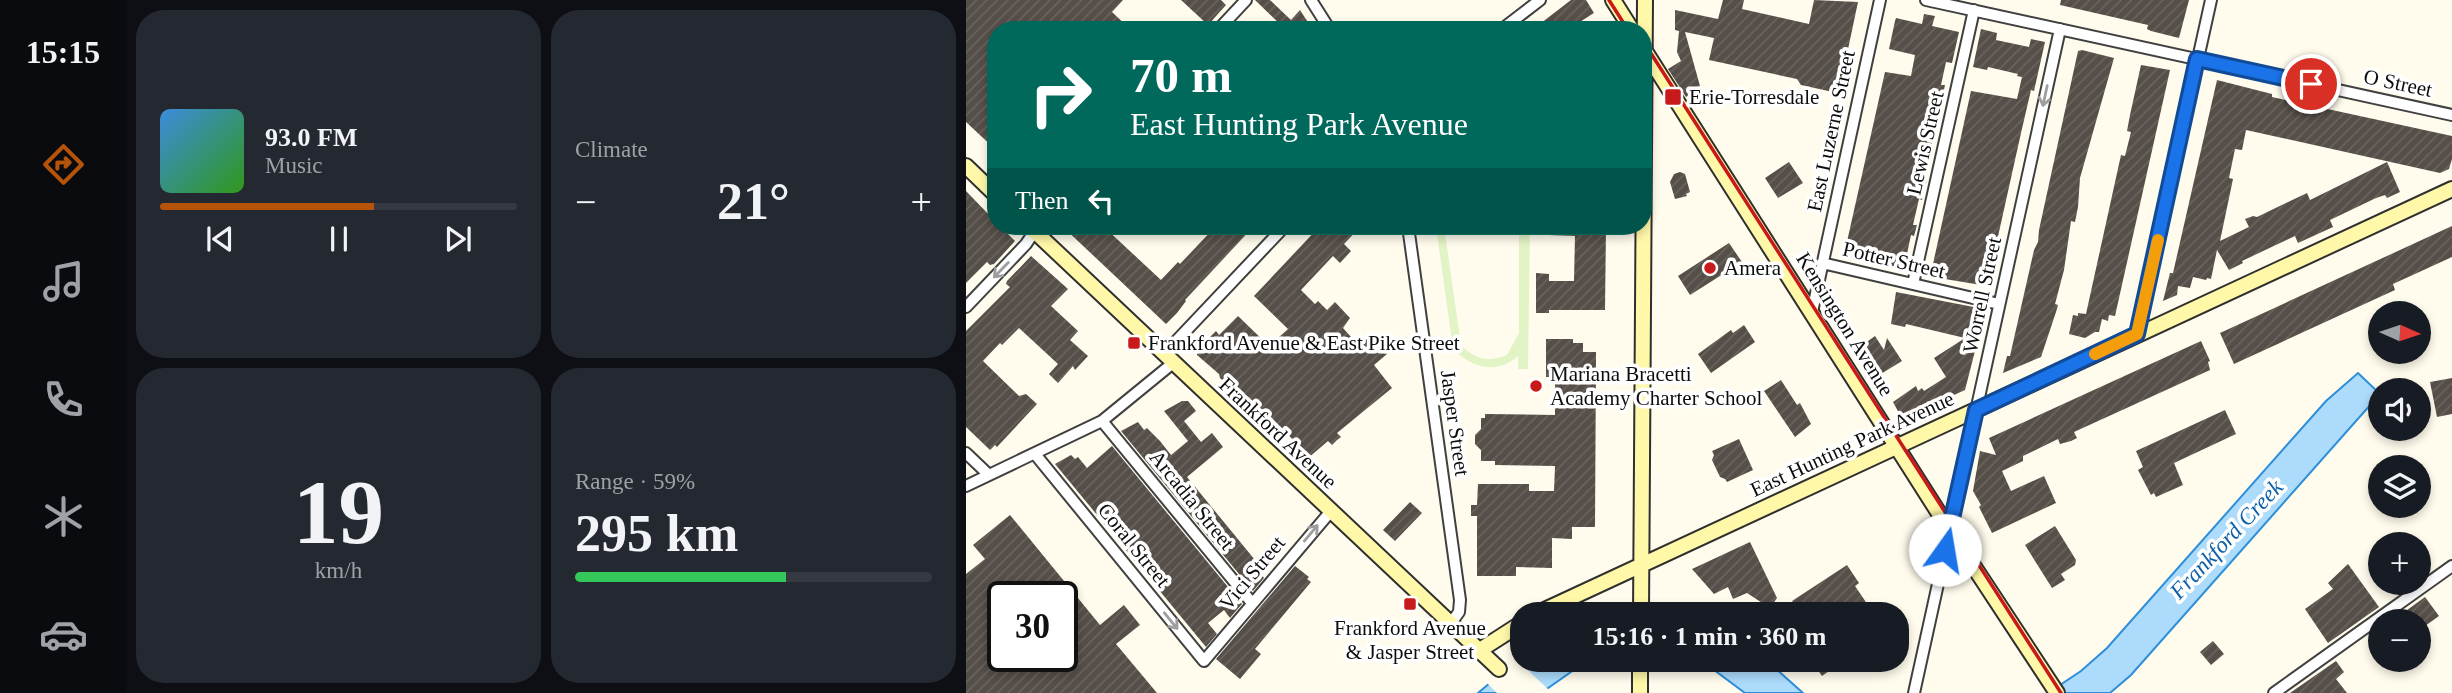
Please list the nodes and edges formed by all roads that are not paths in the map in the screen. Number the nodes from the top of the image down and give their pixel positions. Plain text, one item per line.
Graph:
1 (1245, 0) edge
2 (1311, 0) edge
3 (1540, 0) edge
4 (1613, 0) edge
5 (1645, 0) edge
6 (1880, 0) edge
7 (1926, 0) edge
8 (2210, 0) edge
9 (1974, 10) junction
10 (1226, 21) edge
11 (1325, 21) edge
12 (1513, 21) edge
13 (1626, 21) edge
14 (1645, 21) edge
15 (2060, 29) junction
16 (2197, 59) junction
17 (1652, 62) edge
18 (2452, 115) edge
19 (966, 166) edge
20 (987, 186) edge
21 (2452, 189) edge
22 (1030, 235) edge
23 (1041, 235) edge
24 (1277, 235) edge
25 (1409, 235) edge
26 (1643, 235) edge
27 (1822, 263) junction
28 (1913, 284) junction
29 (1999, 304) junction
30 (966, 306) edge
31 (1812, 312) junction
32 (2137, 334) junction
33 (1169, 359) junction
34 (1976, 410) junction
35 (1102, 421) junction
36 (1897, 445) junction
37 (966, 453) edge
38 (1035, 454) junction
39 (989, 475) junction
40 (966, 486) edge
41 (1331, 511) junction
42 (1949, 529) junction
43 (1642, 566) junction
44 (2452, 566) edge
45 (1562, 602) edge
46 (1641, 602) edge
47 (1252, 603) junction
48 (1451, 623) junction
49 (1510, 631) edge
50 (1480, 650) junction
51 (1204, 661) joint
52 (1499, 669) dead end
53 (1640, 672) edge
54 (1640, 693) edge
55 (1914, 693) edge
56 (2057, 693) edge
57 (2274, 693) edge

1 - 10 street
2 - 11 street
3 - 12 street
4 - 13 main road
5 - 14 main road
6 - 27 street, East Luzerne Street
7 - 9 street, O Street
8 - 16 street
9 - 15 street, O Street
9 - 28 street, Lewis Street
15 - 16 street, O Street
15 -> 29 street, Worrell Street
16 - 18 street, O Street
16 - 32 street
17 - 31 main road, Kensington Avenue
19 - 20 main road
21 - 32 main road, East Hunting Park Avenue
22 -> 30 street
23 - 33 main road, Frankford Avenue
24 - 33 street
25 - 48 street, Jasper Street
26 - 43 main road
27 - 28 street, Potter Street
27 - 31 street, East Luzerne Street
28 - 29 street, Potter Street
29 - 34 street, Worrell Street
31 - 36 main road, Kensington Avenue
32 - 34 main road, East Hunting Park Avenue
33 - 35 street
33 - 41 main road, Frankford Avenue
34 - 36 main road, East Hunting Park Avenue
34 - 42 street, Worrell Street
35 - 38 street
35 - 47 street, Arcadia Street
36 - 42 main road, Kensington Avenue
36 - 43 main road, East Hunting Park Avenue
37 - 39 street
38 - 39 street
38 -> 51 street, Coral Street
39 - 40 street
47 -> 41 street, Vici Street
41 - 48 main road, Frankford Avenue
42 - 55 street, Worrell Street
42 - 56 main road, Kensington Avenue
43 - 45 main road, East Hunting Park Avenue
43 - 46 main road
44 - 57 street
47 - 51 street, Vici Street
48 - 50 main road, Frankford Avenue
49 - 50 main road
50 - 52 main road, Frankford Avenue
53 - 54 main road

